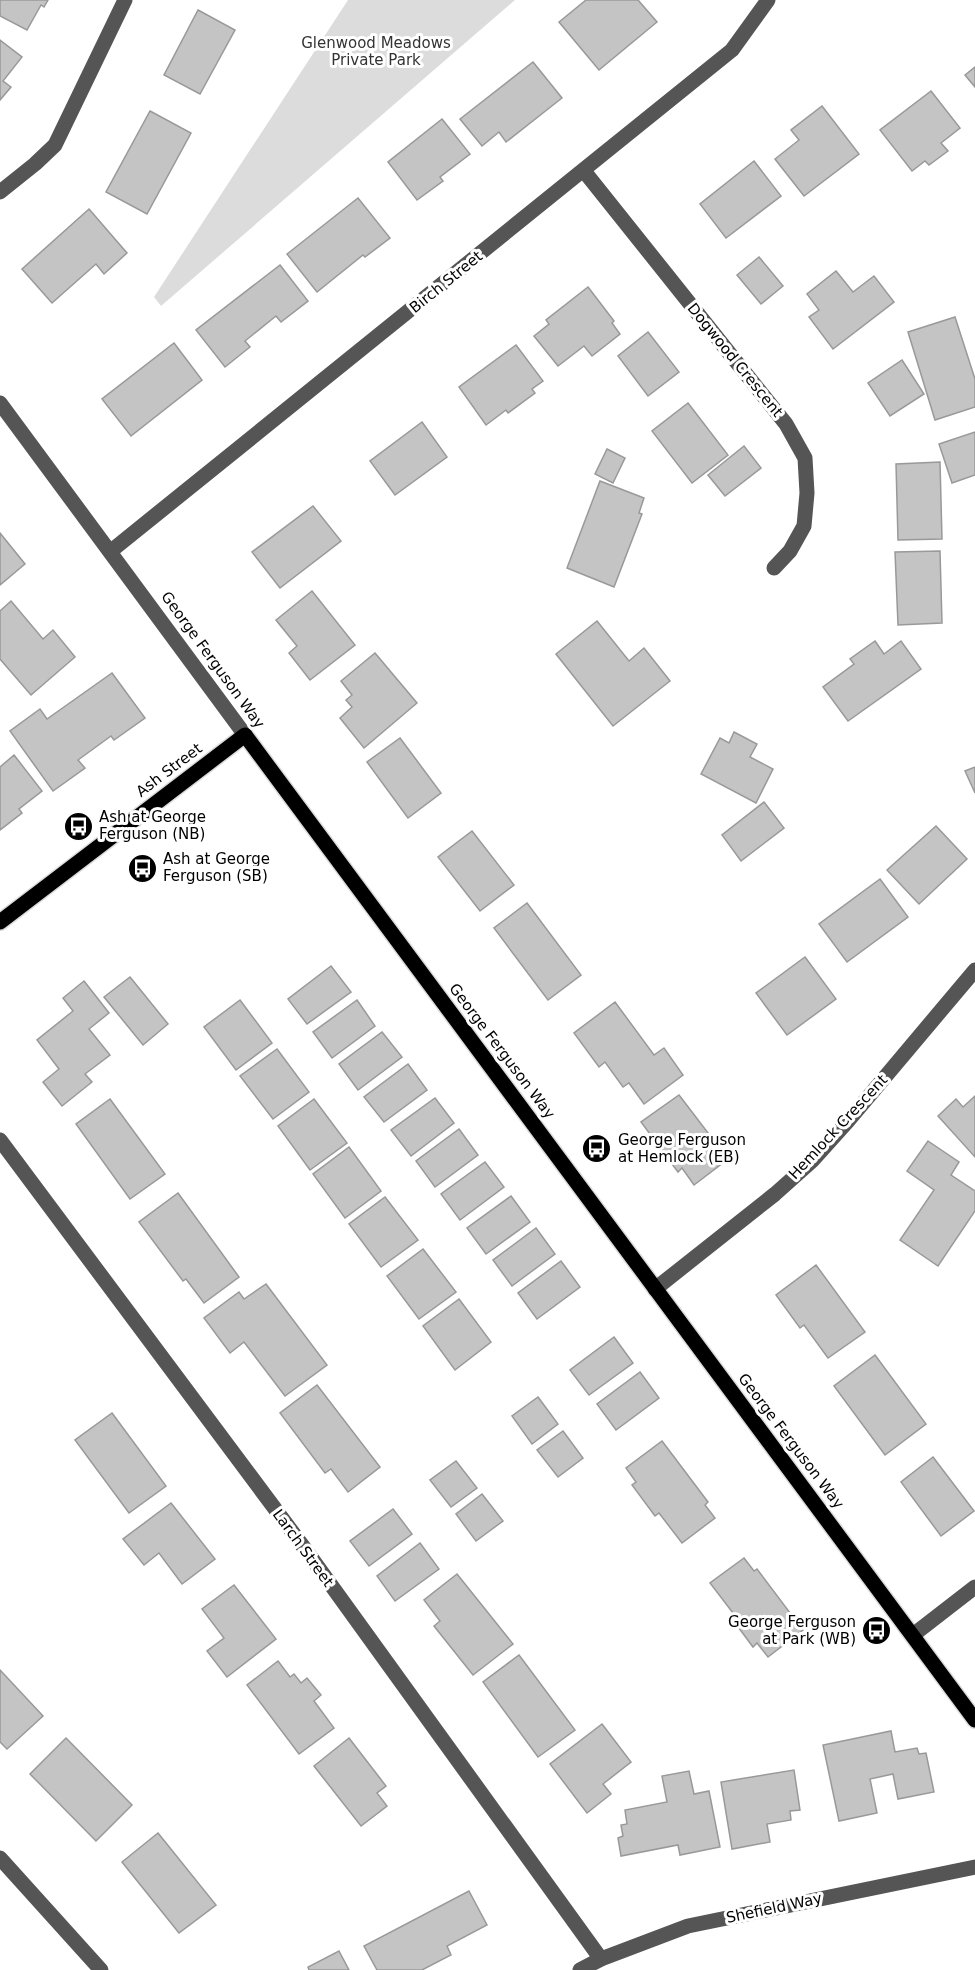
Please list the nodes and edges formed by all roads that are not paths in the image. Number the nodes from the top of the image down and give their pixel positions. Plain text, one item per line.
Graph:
1 (125, 0) edge
2 (768, 0) edge
3 (584, 171) junction
4 (0, 192) edge
5 (0, 402) edge
6 (111, 551) junction
7 (774, 568) dead end
8 (245, 735) junction
9 (0, 922) edge
10 (975, 970) edge
11 (0, 1140) edge
12 (655, 1288) junction
13 (975, 1587) edge
14 (913, 1635) junction
15 (975, 1720) edge
16 (0, 1858) edge
17 (975, 1867) edge
18 (601, 1959) junction
19 (101, 1970) edge
20 (580, 1970) edge

1 - 4 street
2 - 3 street, Birch Street
3 - 6 street, Birch Street
3 - 7 street, Dogwood Crescent
5 - 6 street, George Ferguson Way
6 - 8 street, George Ferguson Way
8 - 9 main road, Ash Street
8 - 12 main road, George Ferguson Way
10 - 12 street, Hemlock Crescent
11 - 18 street, Larch Street
12 - 14 main road, George Ferguson Way
13 - 14 street
14 - 15 main road, George Ferguson Way
16 - 19 street
17 - 18 street, Shefield Way
18 - 20 street, Shefield Way

